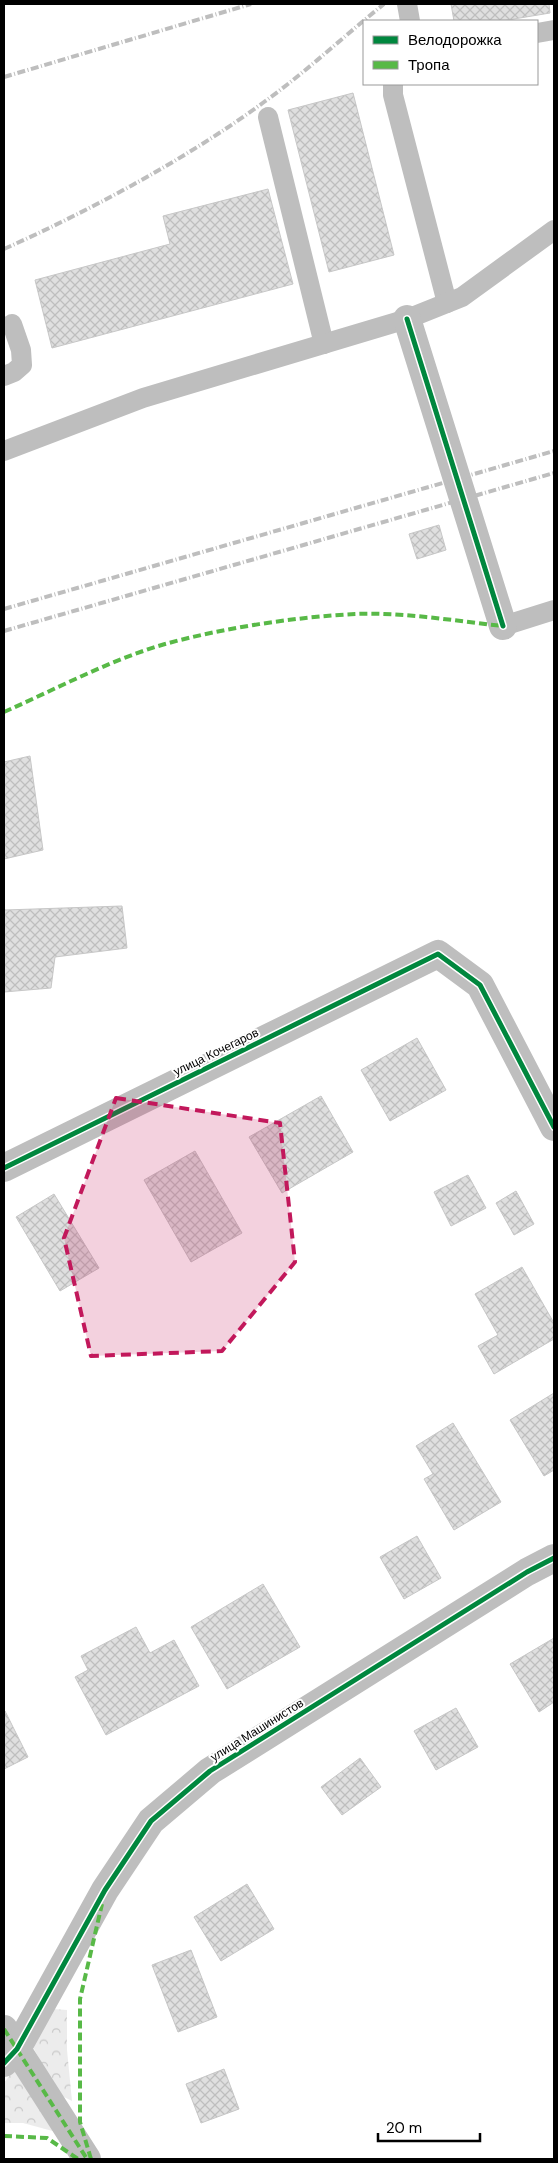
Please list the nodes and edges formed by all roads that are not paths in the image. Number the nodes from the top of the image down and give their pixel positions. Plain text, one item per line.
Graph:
1 (407, 4) edge
2 (410, 20) edge
3 (554, 30) edge
4 (538, 33) edge
5 (392, 85) edge
6 (268, 117) dead end
7 (554, 230) edge
8 (448, 303) junction
9 (406, 319) junction
10 (12, 324) dead end
11 (324, 344) junction
12 (4, 376) edge
13 (4, 451) edge
14 (554, 610) edge
15 (503, 626) joint
16 (554, 1127) edge
17 (4, 1168) edge
18 (554, 1558) edge
19 (8, 2047) edge
20 (87, 2159) edge

1 - 2 lane
3 - 4 lane
5 - 8 lane
6 - 11 lane
7 - 8 lane
8 - 9 lane
9 - 11 lane
9 - 15 street
10 - 12 lane
11 - 13 lane
14 - 15 lane
16 - 17 street, улица Кочегаров
18 - 19 street, улица Машинистов
19 - 20 street

